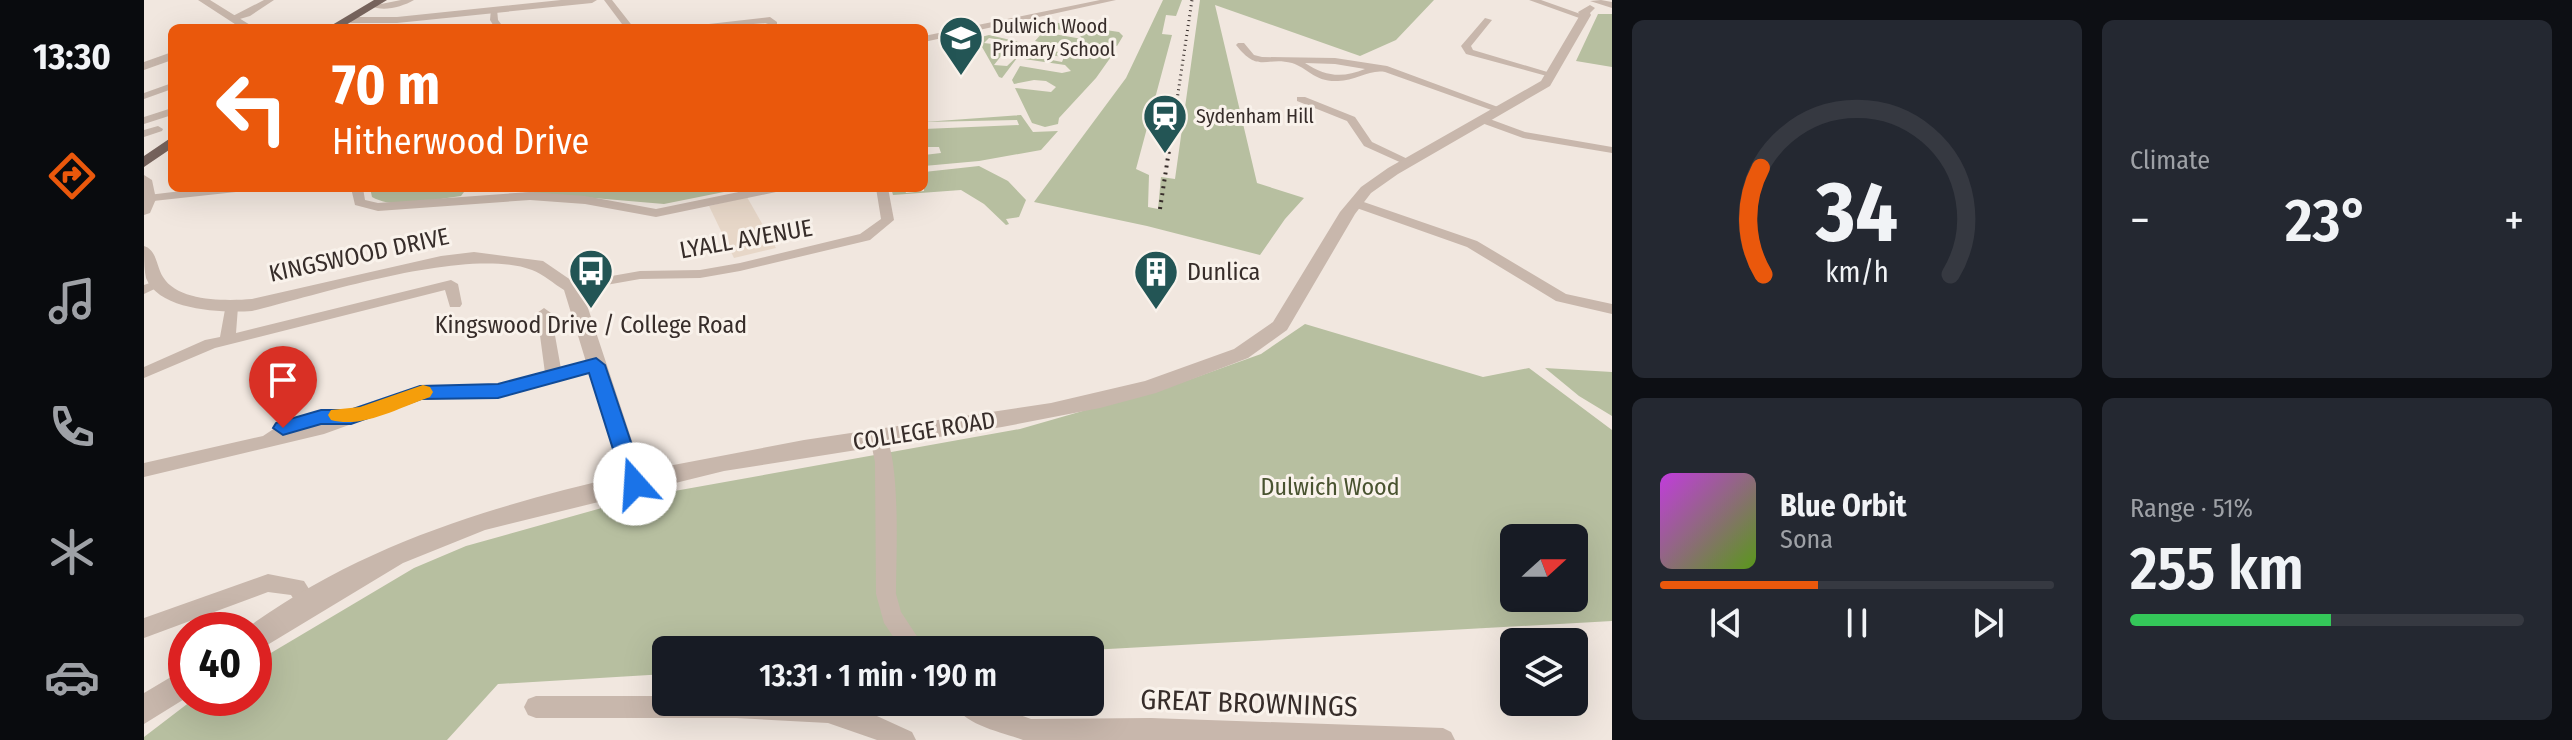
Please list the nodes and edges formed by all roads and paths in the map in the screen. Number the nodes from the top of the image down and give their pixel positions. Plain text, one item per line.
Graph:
1 (203, 0) edge
2 (270, 0) edge
3 (410, 0) edge
4 (592, 0) edge
5 (608, 0) edge
6 (1112, 0) edge
7 (1533, 0) edge
8 (379, 3) edge
9 (1612, 5) edge
10 (1590, 8) edge
11 (494, 11) junction
12 (233, 18) junction
13 (1488, 20) dead end
14 (343, 23) edge
15 (241, 24) edge
16 (497, 24) edge
17 (625, 24) edge
18 (723, 24) edge
19 (774, 24) edge
20 (928, 38) edge
21 (1241, 45) dead end
22 (168, 57) edge
23 (1295, 60) junction
24 (144, 66) edge
25 (1371, 66) junction
26 (1551, 76) junction
27 (168, 87) edge
28 (144, 96) edge
29 (1301, 99) dead end
30 (1501, 110) junction
31 (168, 112) edge
32 (1483, 120) junction
33 (144, 121) edge
34 (158, 129) dead end
35 (144, 134) edge
36 (168, 144) edge
37 (168, 144) edge
38 (1612, 150) edge
39 (144, 156) edge
40 (1408, 162) junction
41 (144, 163) edge
42 (144, 180) edge
43 (215, 192) edge
44 (358, 192) edge
45 (756, 192) edge
46 (883, 192) edge
47 (1355, 203) junction
48 (146, 205) edge
49 (144, 251) edge
50 (151, 287) edge
51 (572, 287) junction
52 (455, 304) dead end
53 (231, 307) junction
54 (1612, 309) edge
55 (544, 313) dead end
56 (227, 340) junction
57 (596, 365) junction
58 (144, 373) edge
59 (554, 377) junction
60 (879, 438) junction
61 (144, 470) edge
62 (635, 484) junction
63 (309, 605) junction
64 (272, 627) edge
65 (144, 628) edge
66 (905, 636) edge
67 (168, 693) edge
68 (536, 707) dead end
69 (144, 710) edge
70 (988, 716) edge
71 (1029, 735) edge
72 (904, 740) edge
73 (1443, 740) edge

1 - 12 street
2 - 12 street
3 - 8 street
4 - 11 street
5 - 17 street
6 - 20 street
7 - 10 street
8 - 14 main road
9 - 10 street
10 - 26 street, COLLEGE ROAD
11 - 14 street
11 - 16 street
12 - 15 street
13 - 26 street
18 - 19 street
21 - 23 street
22 - 24 street
23 - 25 street
23 - 25 street
25 - 30 street
26 - 30 street, COLLEGE ROAD
27 - 28 street
29 - 40 street
30 - 32 street, COLLEGE ROAD
31 - 33 street
32 - 38 street
32 - 40 street, COLLEGE ROAD
34 - 35 street
36 - 39 main road
37 - 41 main road
40 - 47 street, COLLEGE ROAD
42 - 48 street
43 - 48 street
44 - 45 street
46 - 51 street, LYALL AVENUE
47 - 54 street
47 - 60 street, COLLEGE ROAD
49 - 50 street, KINGSWOOD DRIVE
50 - 53 street, KINGSWOOD DRIVE
51 - 53 street, KINGSWOOD DRIVE
51 - 57 street
52 - 56 street, KINGSWOOD DRIVE
53 - 56 street
55 - 59 street
56 - 58 street, KINGSWOOD DRIVE
57 - 59 street
57 - 62 street
59 - 61 street
60 - 62 street, COLLEGE ROAD
60 - 66 street
62 - 63 street, COLLEGE ROAD
63 - 64 street, COLLEGE ROAD
63 - 65 street
67 - 69 street
68 - 72 street
70 - 71 street, GREAT BROWNINGS
71 - 73 street, GREAT BROWNINGS

